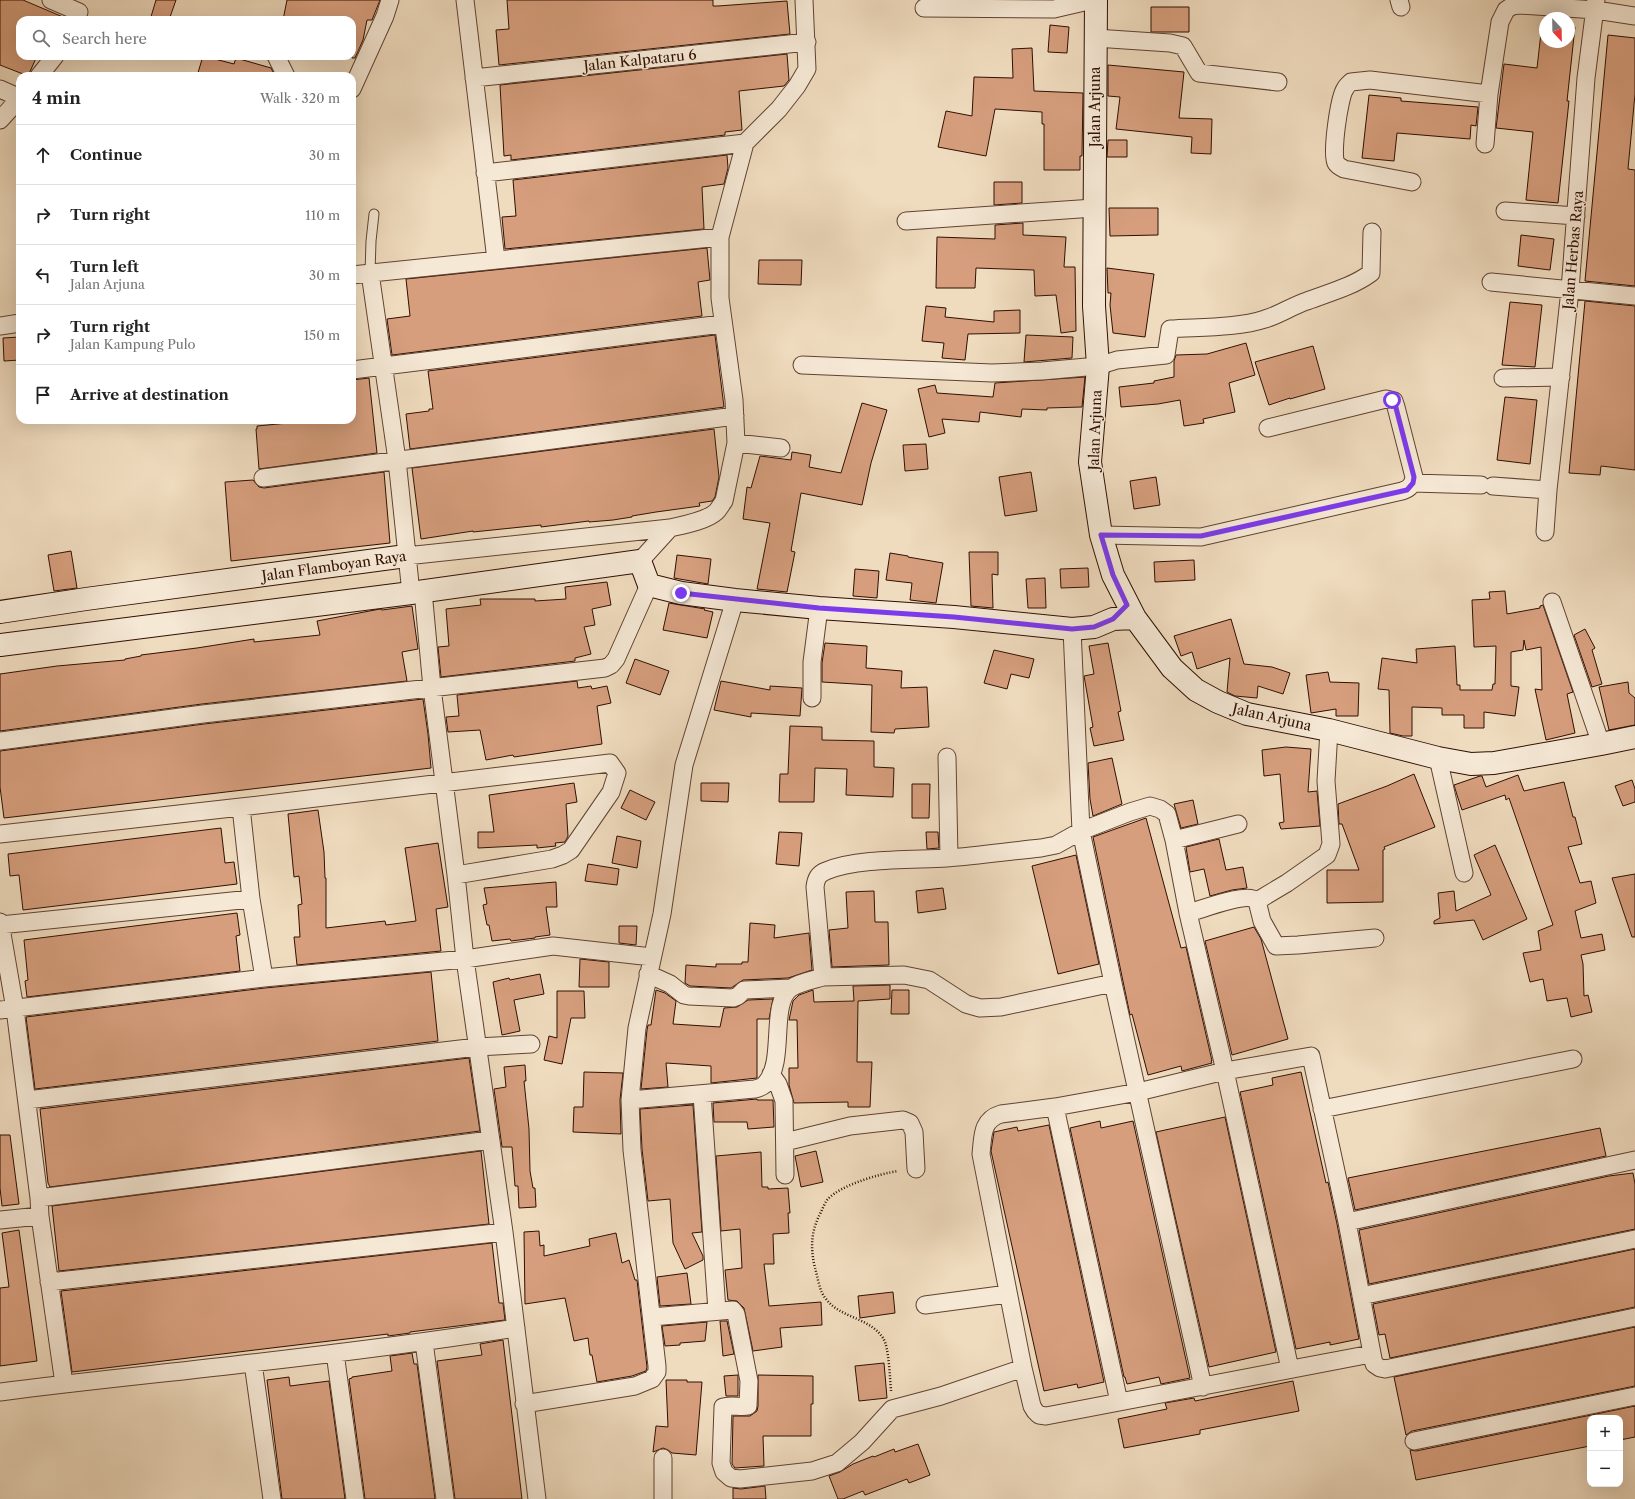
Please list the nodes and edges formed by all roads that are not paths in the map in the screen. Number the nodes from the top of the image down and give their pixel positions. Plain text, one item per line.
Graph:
1 (52, 0) edge
2 (390, 0) edge
3 (465, 0) edge
4 (804, 0) edge
5 (1094, 0) edge
6 (1596, 5) edge
7 (924, 8) dead end
8 (79, 11) edge
9 (1635, 16) edge
10 (1095, 38) junction
11 (807, 42) junction
12 (52, 60) edge
13 (278, 60) edge
14 (42, 72) edge
15 (284, 72) edge
16 (474, 78) junction
17 (356, 80) edge
18 (1278, 82) dead end
19 (0, 89) edge
20 (1488, 94) junction
21 (16, 96) edge
22 (16, 102) edge
23 (0, 120) edge
24 (745, 143) junction
25 (1485, 144) dead end
26 (485, 174) junction
27 (1412, 182) dead end
28 (1094, 208) junction
29 (1505, 211) dead end
30 (374, 214) dead end
31 (1576, 216) junction
32 (906, 221) dead end
33 (1372, 232) dead end
34 (720, 237) junction
35 (496, 260) junction
36 (370, 273) junction
37 (356, 275) edge
38 (1491, 282) dead end
39 (1570, 290) junction
40 (1635, 296) edge
41 (16, 324) edge
42 (722, 324) junction
43 (0, 326) edge
44 (383, 365) junction
45 (802, 365) dead end
46 (1098, 366) junction
47 (356, 369) edge
48 (1561, 377) junction
49 (1503, 378) dead end
50 (735, 416) junction
51 (1268, 428) dead end
52 (736, 444) junction
53 (781, 448) dead end
54 (397, 460) junction
55 (263, 478) dead end
56 (1413, 483) junction
57 (1548, 490) junction
58 (670, 528) junction
59 (1545, 532) dead end
60 (1101, 535) junction
61 (406, 556) junction
62 (640, 561) junction
63 (649, 585) junction
64 (417, 592) junction
65 (735, 600) junction
66 (1552, 602) dead end
67 (819, 608) junction
68 (0, 612) edge
69 (1125, 614) junction
70 (1072, 629) junction
71 (0, 645) edge
72 (432, 688) junction
73 (812, 698) dead end
74 (1329, 730) junction
75 (1635, 737) edge
76 (0, 740) edge
77 (1601, 744) junction
78 (947, 757) dead end
79 (1438, 758) junction
80 (443, 782) junction
81 (241, 807) junction
82 (1238, 824) dead end
83 (1081, 831) junction
84 (0, 834) edge
85 (1174, 840) junction
86 (949, 857) junction
87 (1464, 873) dead end
88 (456, 875) junction
89 (251, 899) junction
90 (1257, 901) junction
91 (1188, 914) junction
92 (0, 922) edge
93 (0, 925) edge
94 (1375, 938) dead end
95 (652, 957) junction
96 (465, 959) junction
97 (648, 974) junction
98 (824, 977) junction
99 (264, 978) junction
100 (1113, 983) junction
101 (791, 988) junction
102 (7, 1010) edge
103 (531, 1044) dead end
104 (477, 1048) junction
105 (1573, 1059) dead end
106 (1225, 1071) junction
107 (772, 1074) junction
108 (1138, 1092) junction
109 (702, 1094) junction
110 (27, 1100) junction
111 (630, 1100) junction
112 (1055, 1107) junction
113 (1322, 1109) junction
114 (490, 1140) junction
115 (785, 1142) junction
116 (1635, 1160) edge
117 (916, 1169) road end
118 (785, 1175) dead end
119 (39, 1198) junction
120 (40, 1216) junction
121 (0, 1220) edge
122 (1346, 1222) junction
123 (504, 1232) junction
124 (1635, 1239) edge
125 (49, 1282) junction
126 (1008, 1294) junction
127 (1361, 1296) junction
128 (925, 1305) dead end
129 (717, 1311) junction
130 (652, 1317) junction
131 (1635, 1317) edge
132 (516, 1328) junction
133 (424, 1342) junction
134 (335, 1353) junction
135 (1371, 1354) junction
136 (253, 1363) junction
137 (1023, 1368) junction
138 (1290, 1369) junction
139 (64, 1384) junction
140 (1203, 1387) junction
141 (0, 1392) edge
142 (1635, 1396) edge
143 (1120, 1402) junction
144 (524, 1404) junction
145 (1414, 1441) dead end
146 (663, 1458) dead end
147 (272, 1499) edge
148 (355, 1499) edge
149 (445, 1499) edge
150 (538, 1499) edge
151 (663, 1499) edge

1 - 8 street
2 - 17 street
3 - 16 street
4 - 11 street
5 - 7 street
5 - 10 street, Jalan Arjuna
6 - 9 street
6 - 20 street
6 - 31 street, Jalan Herbas Raya
10 - 18 street
10 - 28 street, Jalan Arjuna
11 - 16 street, Jalan Kalpataru 6
11 - 24 street
12 - 14 street
13 - 15 street
16 - 26 street
19 - 21 street
20 - 25 street
20 - 27 street
22 - 23 street
24 - 26 street
24 - 34 street, Jalan Flamboyan Raya
26 - 35 street
28 - 32 street
28 - 46 street, Jalan Arjuna
29 - 31 street
30 - 36 lane
31 - 39 street, Jalan Herbas Raya
33 - 46 street
34 - 35 street
34 - 42 street, Jalan Flamboyan Raya
35 - 36 street
36 - 37 street
36 - 44 street
38 - 39 street
39 - 40 street
39 - 48 street, Jalan Herbas Raya
41 - 43 street
42 - 44 street
42 - 50 street, Jalan Flamboyan Raya
44 - 47 street
44 - 54 street
45 - 46 street
46 - 60 street, Jalan Arjuna
48 - 49 street
48 - 57 street, Jalan Herbas Raya
50 - 52 street, Jalan Flamboyan Raya
50 - 54 street
51 - 56 street
52 - 53 street
52 - 58 street, Jalan Flamboyan Raya
54 - 55 street
54 - 61 street
56 - 57 street
56 - 60 street
57 - 59 street, Jalan Herbas Raya
58 - 61 street, Jalan Flamboyan Raya
58 - 62 street
60 - 69 street, Jalan Arjuna
61 - 64 street
61 - 68 street, Jalan Flamboyan Raya
62 - 63 street
62 - 64 street
63 - 65 street
63 - 72 street
64 - 71 street
64 - 72 street
65 - 67 street
65 - 95 street
66 - 77 street
67 - 70 street
67 - 73 street
69 - 70 street
69 - 74 street, Jalan Arjuna
70 - 83 street
72 - 76 street
72 - 80 street
74 - 79 street, Jalan Arjuna
74 - 90 street
75 - 77 street, Jalan Arjuna
77 - 79 street, Jalan Arjuna
78 - 86 street
79 - 87 street
80 - 81 street
80 - 88 street
80 - 88 street
81 - 84 street
81 - 89 street
82 - 85 street
83 - 85 street
83 - 86 street
83 - 100 street
85 - 91 street
86 - 98 street
88 - 96 street
89 - 93 street
89 - 99 street
90 - 91 street
90 - 94 street
91 - 106 street
92 - 93 street
93 - 102 street
95 - 96 street
95 - 97 street
96 - 99 street
96 - 104 street
97 - 101 street
97 - 111 street
98 - 100 street
98 - 101 street
99 - 102 street
100 - 108 street
101 - 107 street
102 - 110 street
103 - 104 street
104 - 110 street
104 - 114 street
105 - 113 street
106 - 108 street
106 - 113 street
106 - 138 street
107 - 109 street
107 - 115 street
108 - 112 street
108 - 140 street
109 - 111 street
109 - 129 street
110 - 119 street
111 - 130 street
112 - 126 street
112 - 143 street
113 - 122 street
114 - 119 street
114 - 123 street
115 - 117 street
115 - 118 street
116 - 122 street
119 - 120 street
120 - 121 street
120 - 125 street
122 - 127 street
123 - 125 street
123 - 132 street
124 - 127 street
125 - 139 street
126 - 128 street
126 - 137 street
127 - 135 street
129 - 130 street
129 - 137 street
130 - 144 street
131 - 135 street
132 - 133 street
132 - 144 street
133 - 134 street
133 - 149 street
134 - 136 street
134 - 148 street
135 - 138 street
136 - 139 street
136 - 147 street
137 - 143 street
138 - 140 street
139 - 141 street
140 - 143 street
142 - 145 street
144 - 150 street
146 - 151 street

